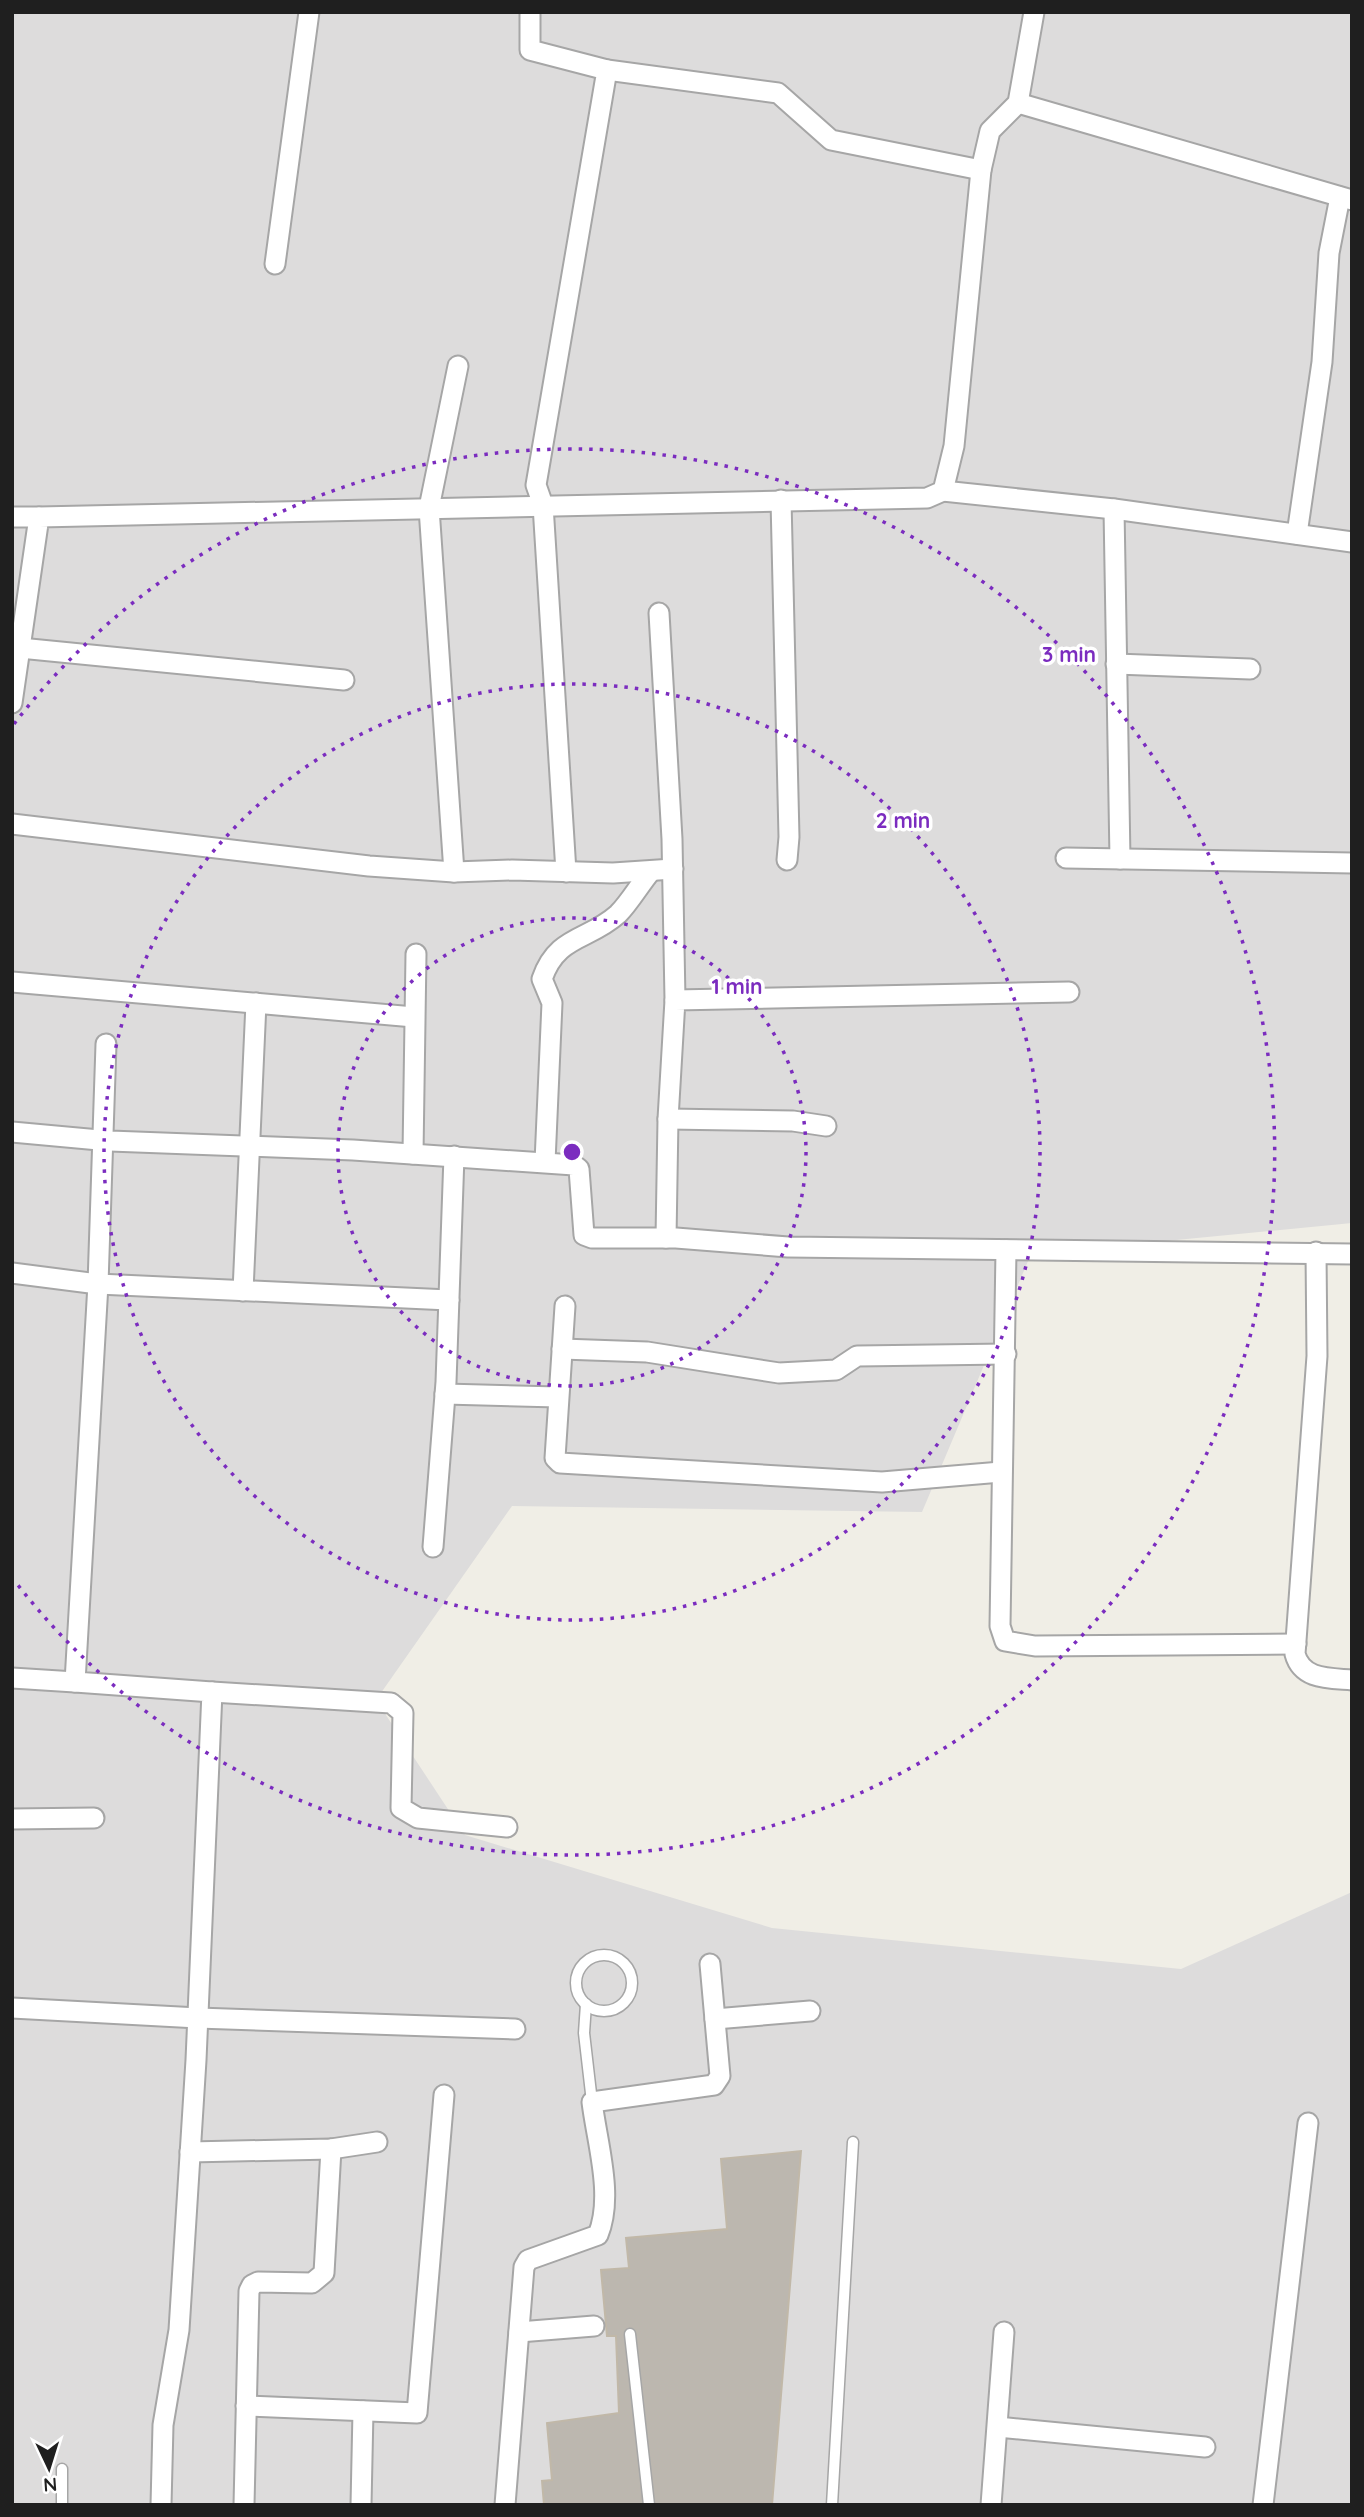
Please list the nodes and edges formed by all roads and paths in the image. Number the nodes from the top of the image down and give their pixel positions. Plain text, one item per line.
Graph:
1 (309, 12) edge
2 (530, 12) edge
3 (1034, 12) edge
4 (607, 70) junction
5 (1018, 103) junction
6 (981, 170) junction
7 (1346, 199) edge
8 (275, 264) dead end
9 (458, 366) dead end
10 (943, 491) junction
11 (781, 499) junction
12 (543, 505) junction
13 (429, 508) junction
14 (1114, 509) junction
15 (12, 517) edge
16 (39, 517) junction
17 (1297, 534) junction
18 (1352, 542) edge
19 (19, 606) edge
20 (659, 614) dead end
21 (20, 648) junction
22 (1116, 664) junction
23 (1250, 670) dead end
24 (344, 680) dead end
25 (12, 703) edge
26 (12, 824) edge
27 (1066, 858) dead end
28 (1120, 859) junction
29 (787, 860) dead end
30 (1352, 863) edge
31 (673, 869) junction
32 (651, 871) junction
33 (454, 872) junction
34 (566, 872) junction
35 (416, 954) dead end
36 (12, 982) edge
37 (1069, 992) dead end
38 (675, 1000) junction
39 (256, 1003) junction
40 (414, 1017) junction
41 (106, 1044) dead end
42 (668, 1119) junction
43 (826, 1126) dead end
44 (12, 1132) edge
45 (103, 1140) junction
46 (250, 1146) junction
47 (413, 1154) junction
48 (454, 1156) junction
49 (545, 1162) junction
50 (666, 1238) junction
51 (1006, 1250) junction
52 (1316, 1252) junction
53 (1352, 1254) edge
54 (12, 1273) edge
55 (98, 1283) junction
56 (243, 1291) junction
57 (449, 1300) junction
58 (565, 1306) dead end
59 (562, 1349) junction
60 (1006, 1354) junction
61 (445, 1394) junction
62 (558, 1397) junction
63 (1001, 1472) junction
64 (433, 1547) dead end
65 (1296, 1644) junction
66 (12, 1678) edge
67 (1352, 1680) edge
68 (75, 1682) junction
69 (212, 1692) junction
70 (94, 1818) dead end
71 (12, 1819) edge
72 (507, 1827) dead end
73 (710, 1964) dead end
74 (586, 2004) junction
75 (12, 2008) edge
76 (810, 2011) dead end
77 (198, 2018) junction
78 (715, 2019) junction
79 (514, 2029) dead end
80 (444, 2095) dead end
81 (592, 2102) junction
82 (1308, 2123) dead end
83 (377, 2142) dead end
84 (853, 2143) dead end
85 (331, 2149) junction
86 (190, 2152) junction
87 (594, 2326) dead end
88 (519, 2332) junction
89 (1004, 2332) dead end
90 (630, 2334) dead end
91 (246, 2406) junction
92 (363, 2411) junction
93 (998, 2427) junction
94 (1205, 2447) dead end
95 (62, 2469) dead end
96 (62, 2505) edge
97 (160, 2505) edge
98 (244, 2505) edge
99 (361, 2505) edge
100 (505, 2505) edge
101 (649, 2505) edge
102 (832, 2505) edge
103 (992, 2505) edge
104 (1263, 2505) edge

1 - 8 street
2 - 4 street
3 - 5 street
4 - 6 street
4 - 12 street
5 - 6 street
5 - 7 street
6 - 10 street
7 - 17 street
9 - 13 street
10 - 11 street
10 - 14 street
11 - 12 street
11 - 29 street
12 - 13 street
12 - 34 street
13 - 16 street
13 - 33 street
14 - 17 street
14 - 22 street
15 - 16 street
16 - 19 street
17 - 18 street
19 - 21 street
20 - 31 street
21 - 24 street
21 - 25 street
22 - 23 street
22 - 28 street
26 - 33 street
27 - 28 street
28 - 30 street
31 - 32 street
31 - 38 street
32 - 34 street
32 - 49 street
33 - 34 street
35 - 40 street
36 - 39 street
37 - 38 street
38 - 42 street
39 - 40 street
39 - 46 street
40 - 47 street
41 - 45 street
42 - 43 street
42 - 50 street
44 - 45 street
45 - 46 street
45 - 55 street
46 - 47 street
46 - 56 street
47 - 48 street
48 - 49 street
48 - 57 street
49 - 50 street
50 - 51 street
51 - 52 street
51 - 60 street
52 - 53 street
52 - 65 street
54 - 55 street
55 - 56 street
55 - 68 street
56 - 57 street
57 - 61 street
58 - 59 street
59 - 60 street
59 - 62 street
60 - 63 street
61 - 62 street
61 - 64 street
62 - 63 street
63 - 65 street
65 - 67 street
66 - 68 street
68 - 69 street
69 - 72 street
69 - 77 street
70 - 71 street
73 - 78 street
74 - 74 lane
74 - 81 lane
75 - 77 street
76 - 78 street
77 - 79 street
77 - 86 street
78 - 81 street
80 - 92 street
81 - 88 street
82 - 104 street
83 - 85 street
84 - 102 lane
85 - 86 street
85 - 91 street
86 - 97 street
87 - 88 street
88 - 100 street
89 - 93 street
90 - 101 lane
91 - 92 street
91 - 98 street
92 - 99 street
93 - 94 street
93 - 103 street
95 - 96 lane

